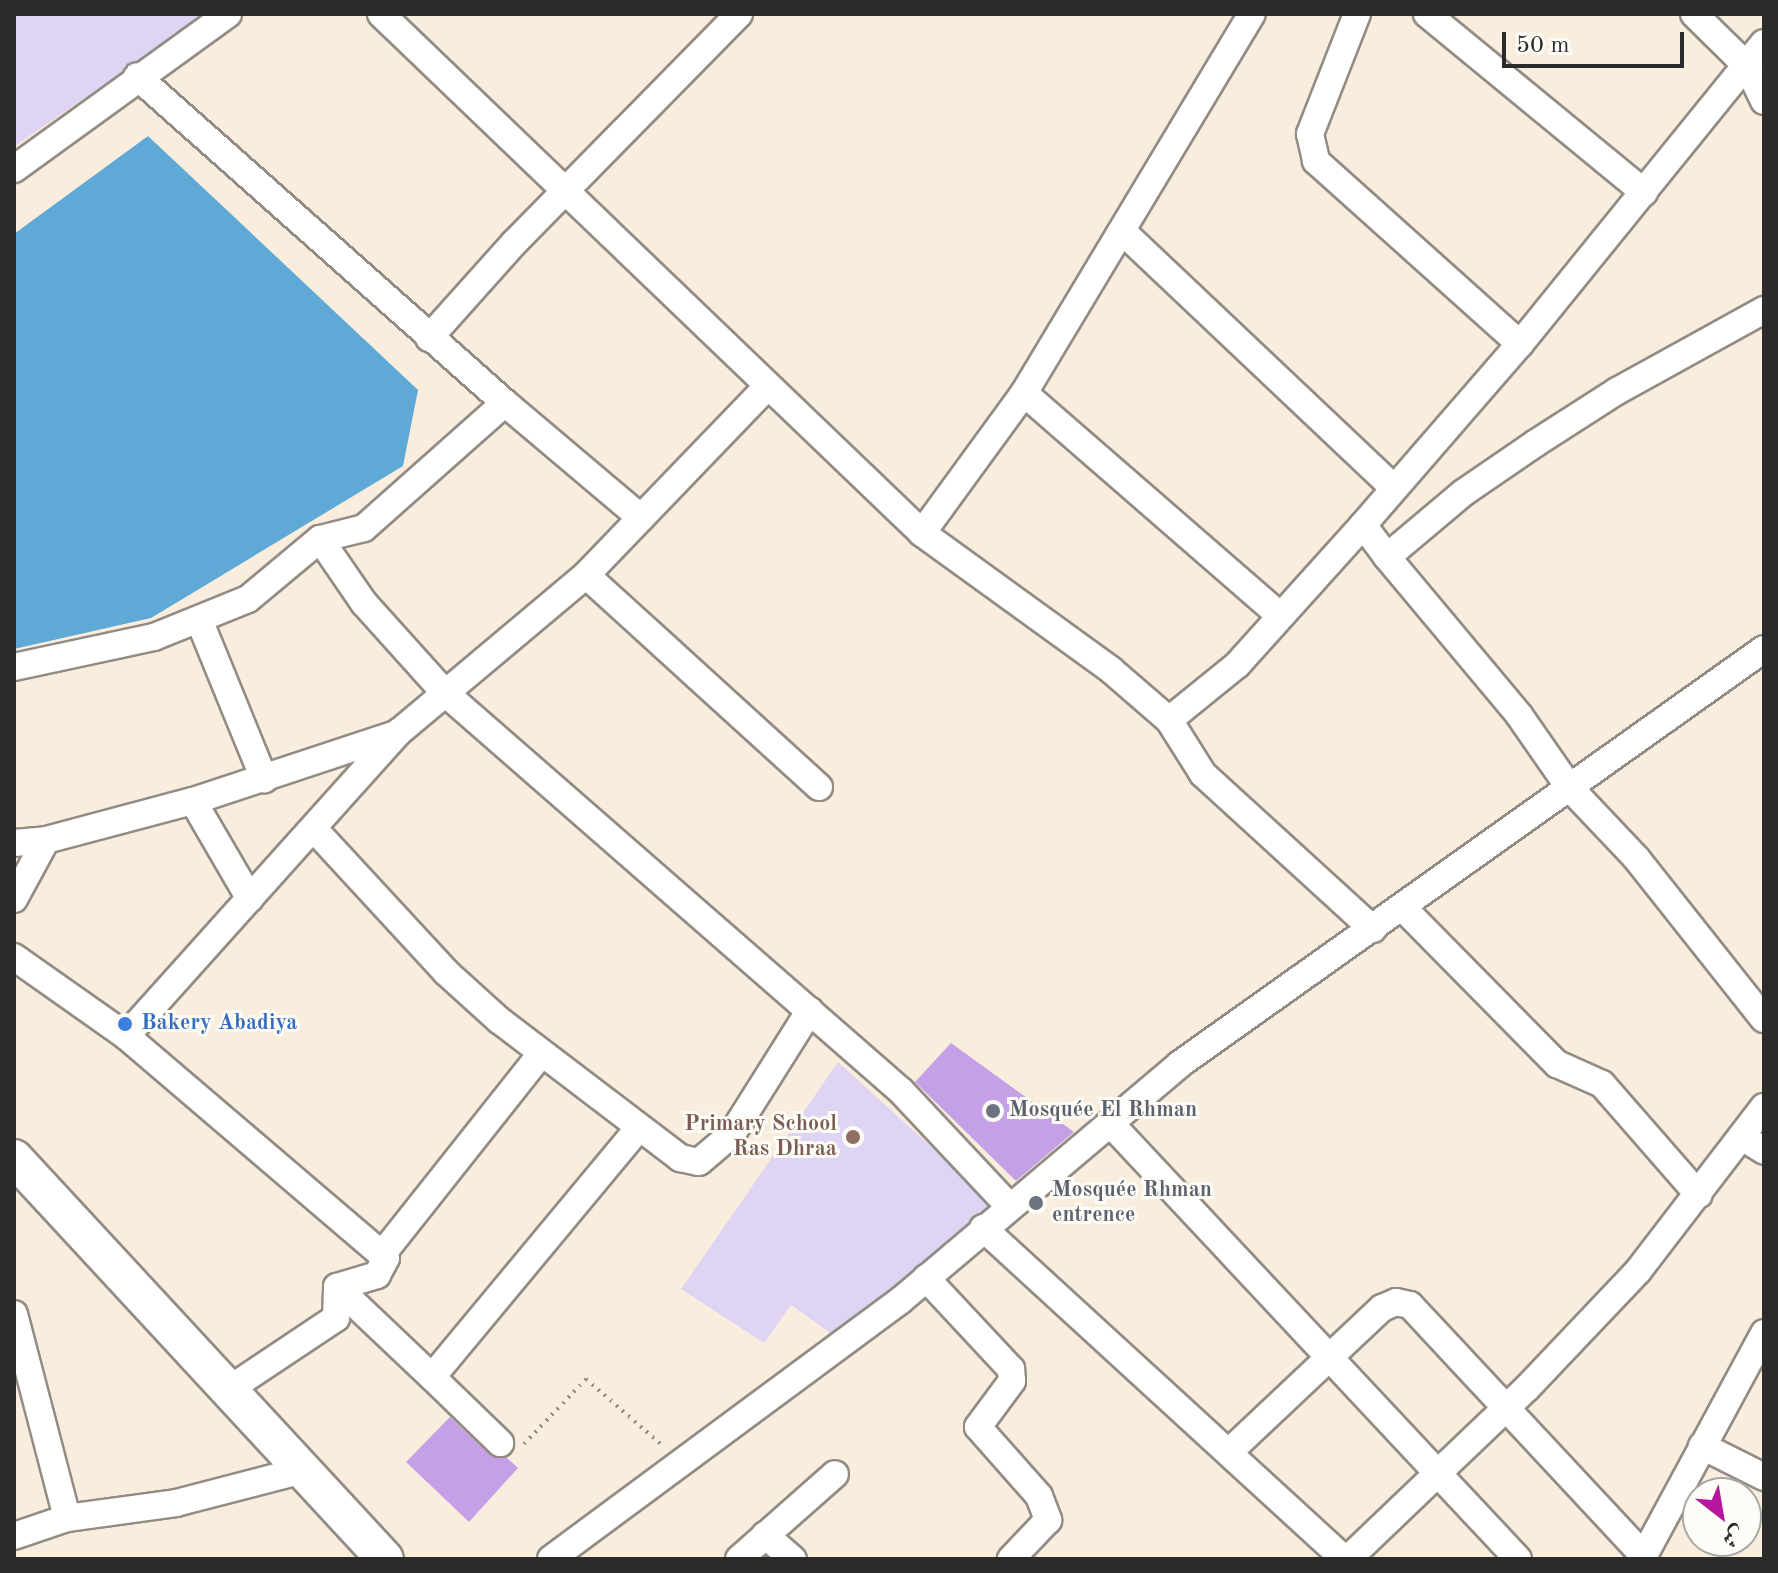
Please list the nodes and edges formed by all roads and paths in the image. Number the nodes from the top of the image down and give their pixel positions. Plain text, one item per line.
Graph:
1 (228, 14) edge
2 (381, 14) edge
3 (739, 14) edge
4 (1252, 14) edge
5 (1357, 14) edge
6 (1427, 14) edge
7 (1694, 14) edge
8 (1764, 43) edge
9 (1747, 66) junction
10 (137, 76) junction
11 (1764, 101) edge
12 (14, 169) edge
13 (1644, 192) junction
14 (564, 193) junction
15 (1122, 231) junction
16 (1764, 310) edge
17 (429, 338) junction
18 (1520, 344) junction
19 (766, 388) junction
20 (1024, 393) junction
21 (505, 403) junction
22 (1393, 487) junction
23 (641, 518) junction
24 (1363, 525) junction
25 (922, 533) junction
26 (320, 539) junction
27 (1387, 557) junction
28 (586, 575) junction
29 (1279, 615) junction
30 (200, 622) junction
31 (1764, 649) edge
32 (14, 667) edge
33 (444, 692) junction
34 (1169, 720) junction
35 (399, 732) junction
36 (264, 779) junction
37 (819, 787) dead end
38 (1569, 787) junction
39 (193, 801) junction
40 (315, 830) junction
41 (46, 840) junction
42 (14, 843) edge
43 (14, 899) edge
44 (250, 899) junction
45 (1402, 907) junction
46 (1373, 929) junction
47 (14, 957) edge
48 (810, 1010) junction
49 (1764, 1019) edge
50 (126, 1036) junction
51 (541, 1054) junction
52 (1764, 1107) edge
53 (1110, 1123) junction
54 (637, 1130) junction
55 (1753, 1144) edge
56 (14, 1158) edge
57 (1699, 1195) junction
58 (1009, 1206) junction
59 (983, 1228) junction
60 (384, 1252) junction
61 (926, 1278) junction
62 (337, 1287) junction
63 (14, 1314) edge
64 (1764, 1333) edge
65 (1328, 1359) junction
66 (432, 1377) junction
67 (228, 1390) junction
68 (1505, 1409) junction
69 (500, 1443) joint
70 (1702, 1446) junction
71 (1229, 1452) junction
72 (682, 1463) junction
73 (304, 1470) junction
74 (1438, 1472) junction
75 (835, 1474) dead end
76 (1764, 1477) edge
77 (67, 1518) junction
78 (765, 1535) junction
79 (14, 1536) edge
80 (1643, 1558) edge
81 (385, 1559) edge
82 (551, 1559) edge
83 (739, 1559) edge
84 (793, 1559) edge
85 (1011, 1559) edge
86 (1346, 1559) edge
87 (1518, 1559) edge

1 - 10 street
2 - 14 street
3 - 14 street
4 - 15 street
5 - 18 street
6 - 13 street
7 - 9 street
8 - 9 street
9 - 11 street
9 - 13 street
10 - 12 street
10 - 17 street
13 - 18 street
14 - 17 street
14 - 19 street
15 - 20 street
15 - 22 street
16 - 27 street
17 - 21 street
18 - 22 street
19 - 23 street
19 - 25 street
20 - 25 street
20 - 29 street
21 - 23 street
21 - 26 street
22 - 24 street
23 - 28 street
24 - 27 street
24 - 29 street
25 - 34 street
26 - 30 street
26 - 33 street
27 - 38 street
28 - 33 street
28 - 37 street
29 - 34 street
30 - 32 street
30 - 36 street
31 - 38 street
33 - 35 street
33 - 48 street
34 - 46 street
35 - 36 street
35 - 40 street
36 - 39 street
38 - 45 street
38 - 49 street
39 - 41 street
39 - 44 street
40 - 44 street
40 - 51 street
41 - 42 street
41 - 43 street
44 - 50 street
45 - 46 street
45 - 57 street
46 - 53 street
47 - 50 street
48 - 54 street
48 - 58 street
50 - 60 street
51 - 54 street
51 - 60 street
52 - 55 street
53 - 58 street
53 - 65 street
54 - 66 street
55 - 57 street
56 - 67 street
57 - 68 street
58 - 59 street
59 - 61 street
59 - 71 street
60 - 62 street
61 - 72 street
61 - 85 street
62 - 66 street
62 - 67 street
63 - 77 street
64 - 70 street
65 - 68 street
65 - 71 street
65 - 74 street
66 - 69 street
67 - 73 street
68 - 74 street
68 - 80 street
69 - 72 path
70 - 76 street
70 - 80 street
71 - 86 street
72 - 82 street
73 - 77 street
73 - 81 street
74 - 86 street
74 - 87 street
75 - 78 street
77 - 79 street
78 - 83 street
78 - 84 street

